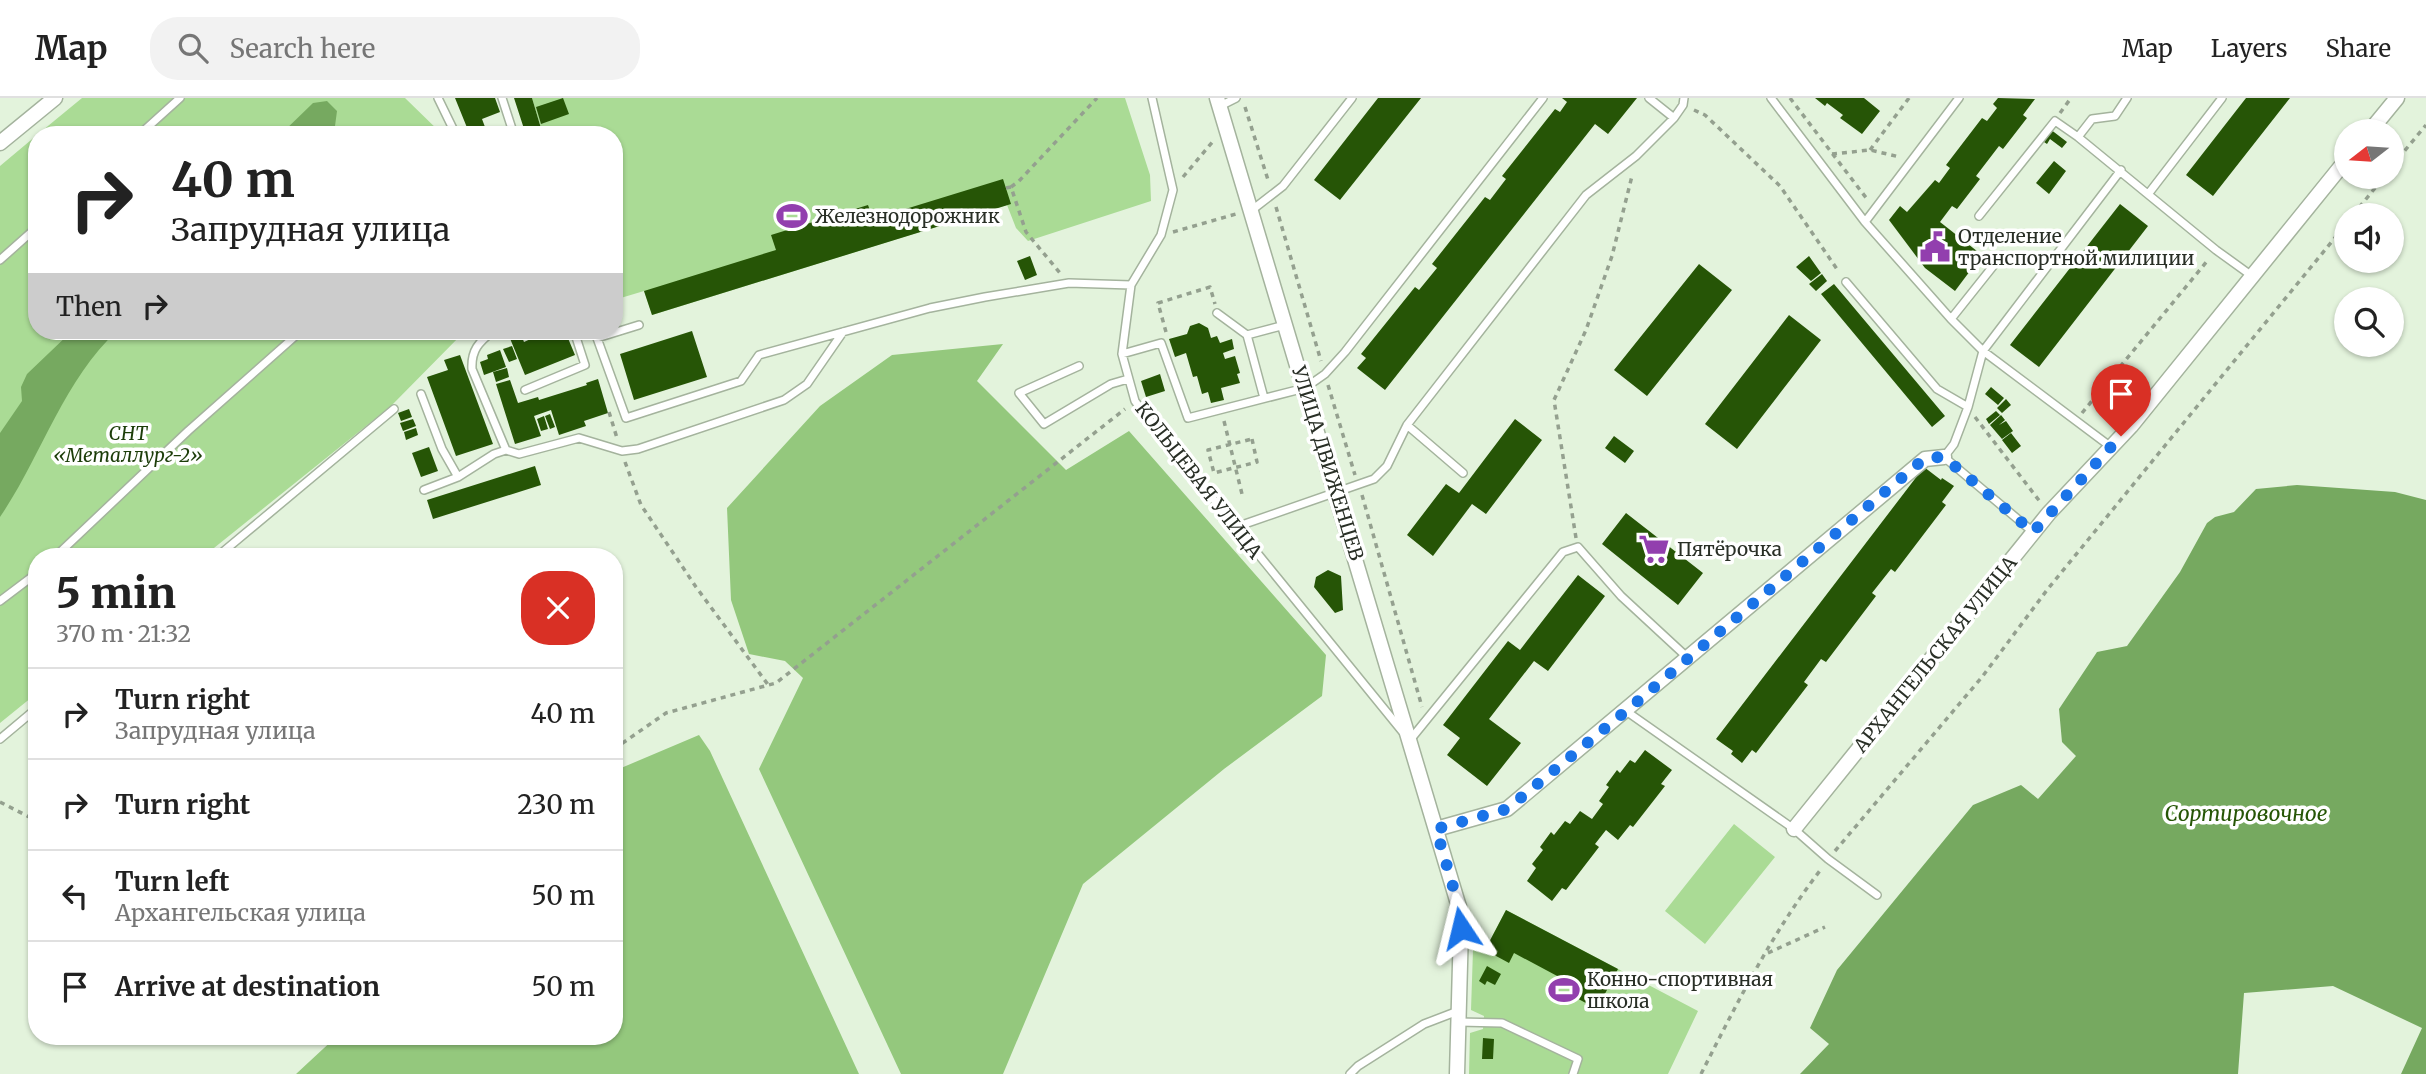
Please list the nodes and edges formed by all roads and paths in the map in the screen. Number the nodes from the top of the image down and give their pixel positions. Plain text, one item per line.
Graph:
1 (55, 98) edge
2 (180, 98) edge
3 (438, 98) edge
4 (502, 98) edge
5 (1097, 98) edge
6 (1152, 98) edge
7 (1239, 98) edge
8 (1352, 98) edge
9 (1543, 98) edge
10 (1649, 98) edge
11 (1771, 98) edge
12 (1790, 98) edge
13 (1909, 98) edge
14 (1959, 98) edge
15 (2071, 98) edge
16 (2127, 98) edge
17 (2222, 98) edge
18 (2397, 98) edge
19 (1684, 101) edge
20 (1219, 102) edge
21 (1674, 118) junction
22 (2380, 119) edge
23 (2055, 121) junction
24 (1226, 125) junction
25 (2426, 125) edge
26 (149, 126) edge
27 (452, 126) edge
28 (511, 126) edge
29 (2078, 136) junction
30 (0, 142) edge
31 (1870, 150) junction
32 (2404, 152) edge
33 (1832, 153) junction
34 (1636, 156) junction
35 (1912, 160) junction
36 (2121, 170) junction
37 (2334, 175) edge
38 (2374, 189) edge
39 (1173, 190) junction
40 (2149, 193) junction
41 (1272, 194) junction
42 (2363, 203) edge
43 (1252, 209) junction
44 (1874, 209) junction
45 (1979, 216) dead end
46 (1865, 222) junction
47 (28, 235) edge
48 (1161, 235) junction
49 (2334, 239) edge
50 (2216, 250) junction
51 (2002, 255) dead end
52 (0, 260) edge
53 (2252, 276) junction
54 (1846, 282) joint
55 (1069, 283) junction
56 (1131, 285) junction
57 (1217, 313) joint
58 (1951, 319) junction
59 (1286, 324) junction
60 (639, 325) dead end
61 (623, 330) edge
62 (843, 332) junction
63 (1247, 335) junction
64 (291, 340) edge
65 (482, 340) edge
66 (577, 340) edge
67 (598, 340) edge
68 (1161, 343) junction
69 (1983, 351) junction
70 (1122, 354) junction
71 (1079, 366) dead end
72 (1325, 374) junction
73 (1128, 379) junction
74 (1305, 388) junction
75 (524, 390) dead end
76 (421, 394) dead end
77 (1264, 398) junction
78 (1135, 401) junction
79 (607, 406) dead end
80 (1968, 407) junction
81 (394, 409) dead end
82 (1221, 409) junction
83 (2076, 420) junction
84 (1407, 425) junction
85 (1230, 445) junction
86 (2111, 447) junction
87 (506, 450) junction
88 (622, 451) junction
89 (1944, 457) junction
90 (1236, 467) junction
91 (1463, 472) dead end
92 (458, 477) junction
93 (1359, 485) junction
94 (424, 491) dead end
95 (1336, 492) junction
96 (1242, 494) dead end
97 (2049, 513) junction
98 (1236, 527) junction
99 (2033, 532) junction
100 (1578, 547) junction
101 (64, 548) edge
102 (228, 548) edge
103 (28, 580) edge
104 (0, 601) edge
105 (1688, 659) junction
106 (769, 685) junction
107 (1626, 711) junction
108 (28, 716) edge
109 (1426, 720) junction
110 (0, 739) edge
111 (1410, 740) junction
112 (623, 743) edge
113 (0, 802) edge
114 (28, 816) edge
115 (1436, 829) junction
116 (1794, 829) junction
117 (1828, 859) junction
118 (1877, 895) dead end
119 (1825, 927) dead end
120 (1766, 954) junction
121 (1458, 1017) junction
122 (1350, 1074) edge
123 (1457, 1074) edge
124 (1573, 1074) edge
125 (1702, 1074) edge

1 - 30 street
2 - 26 lane
3 - 27 lane
4 - 28 lane
5 - 55 path
6 - 39 lane, КОЛЬЦЕВАЯ УЛИЦА
7 - 20 lane
7 - 41 path
8 - 41 lane
9 - 72 lane
10 - 21 lane
11 - 46 lane
12 - 33 path
13 - 31 path
14 - 35 lane
15 - 23 path
16 - 29 lane
17 - 40 lane
18 - 22 street
19 - 21 lane
19 - 54 path
20 - 24 street, УЛИЦА ДВИЖЕНЦЕВ
21 - 34 lane
23 - 29 lane
23 - 45 lane
24 - 39 path
24 - 43 street, УЛИЦА ДВИЖЕНЦЕВ
25 - 32 path
29 - 36 lane
31 - 33 path
31 - 35 path
33 - 44 path
34 - 84 lane
34 - 100 path
35 - 44 lane
36 - 40 lane
36 - 69 lane
37 - 53 street, АРХАНГЕЛЬСКАЯ УЛИЦА
38 - 42 path
39 - 48 lane, КОЛЬЦЕВАЯ УЛИЦА
40 - 50 lane
41 - 43 lane
41 - 72 path
43 - 48 path
43 - 59 street, УЛИЦА ДВИЖЕНЦЕВ
44 - 46 lane
46 - 58 lane
47 - 52 lane
48 - 56 lane, КОЛЬЦЕВАЯ УЛИЦА
49 - 117 path
50 - 53 lane
50 - 83 path
51 - 58 lane
53 - 86 street, АРХАНГЕЛЬСКАЯ УЛИЦА
54 - 80 lane
55 - 56 lane
55 - 62 lane
56 - 70 lane, КОЛЬЦЕВАЯ УЛИЦА
57 - 63 lane
57 - 68 path
58 - 69 lane
59 - 63 lane
59 - 74 street, УЛИЦА ДВИЖЕНЦЕВ
60 - 61 lane
62 - 67 lane
62 - 88 lane
63 - 77 lane
64 - 101 lane
65 - 87 lane
66 - 75 lane
68 - 70 lane
68 - 82 lane
69 - 80 lane
69 - 83 lane
70 - 73 lane, КОЛЬЦЕВАЯ УЛИЦА
71 - 73 lane
72 - 74 lane
72 - 93 path
73 - 78 lane, КОЛЬЦЕВАЯ УЛИЦА
74 - 77 lane
74 - 95 street, УЛИЦА ДВИЖЕНЦЕВ
76 - 92 lane
77 - 82 lane
78 - 98 lane, КОЛЬЦЕВАЯ УЛИЦА
78 - 106 path
79 - 88 path
80 - 89 lane
80 - 97 path
81 - 102 lane
82 - 85 path
83 - 86 lane
84 - 91 lane
84 - 93 lane
85 - 90 path
85 - 90 path
85 - 90 path
86 - 97 street, АРХАНГЕЛЬСКАЯ УЛИЦА
87 - 88 lane
87 - 92 lane
88 - 106 path
89 - 99 lane
89 - 105 street
90 - 96 path
92 - 94 lane
93 - 95 lane
93 - 109 path
95 - 98 lane
95 - 111 street, УЛИЦА ДВИЖЕНЦЕВ
97 - 99 street, АРХАНГЕЛЬСКАЯ УЛИЦА
98 - 111 lane, КОЛЬЦЕВАЯ УЛИЦА
99 - 116 street, АРХАНГЕЛЬСКАЯ УЛИЦА
100 - 105 lane
100 - 109 lane
103 - 104 lane
105 - 107 street
106 - 112 path
107 - 115 street
107 - 116 lane
108 - 110 lane
109 - 111 lane
111 - 115 street, УЛИЦА ДВИЖЕНЦЕВ
113 - 114 path
115 - 121 street, УЛИЦА ДВИЖЕНЦЕВ
116 - 117 lane
117 - 118 lane
117 - 120 path
119 - 120 path
120 - 125 path
121 - 122 lane
121 - 123 street, УЛИЦА ДВИЖЕНЦЕВ
121 - 124 lane

